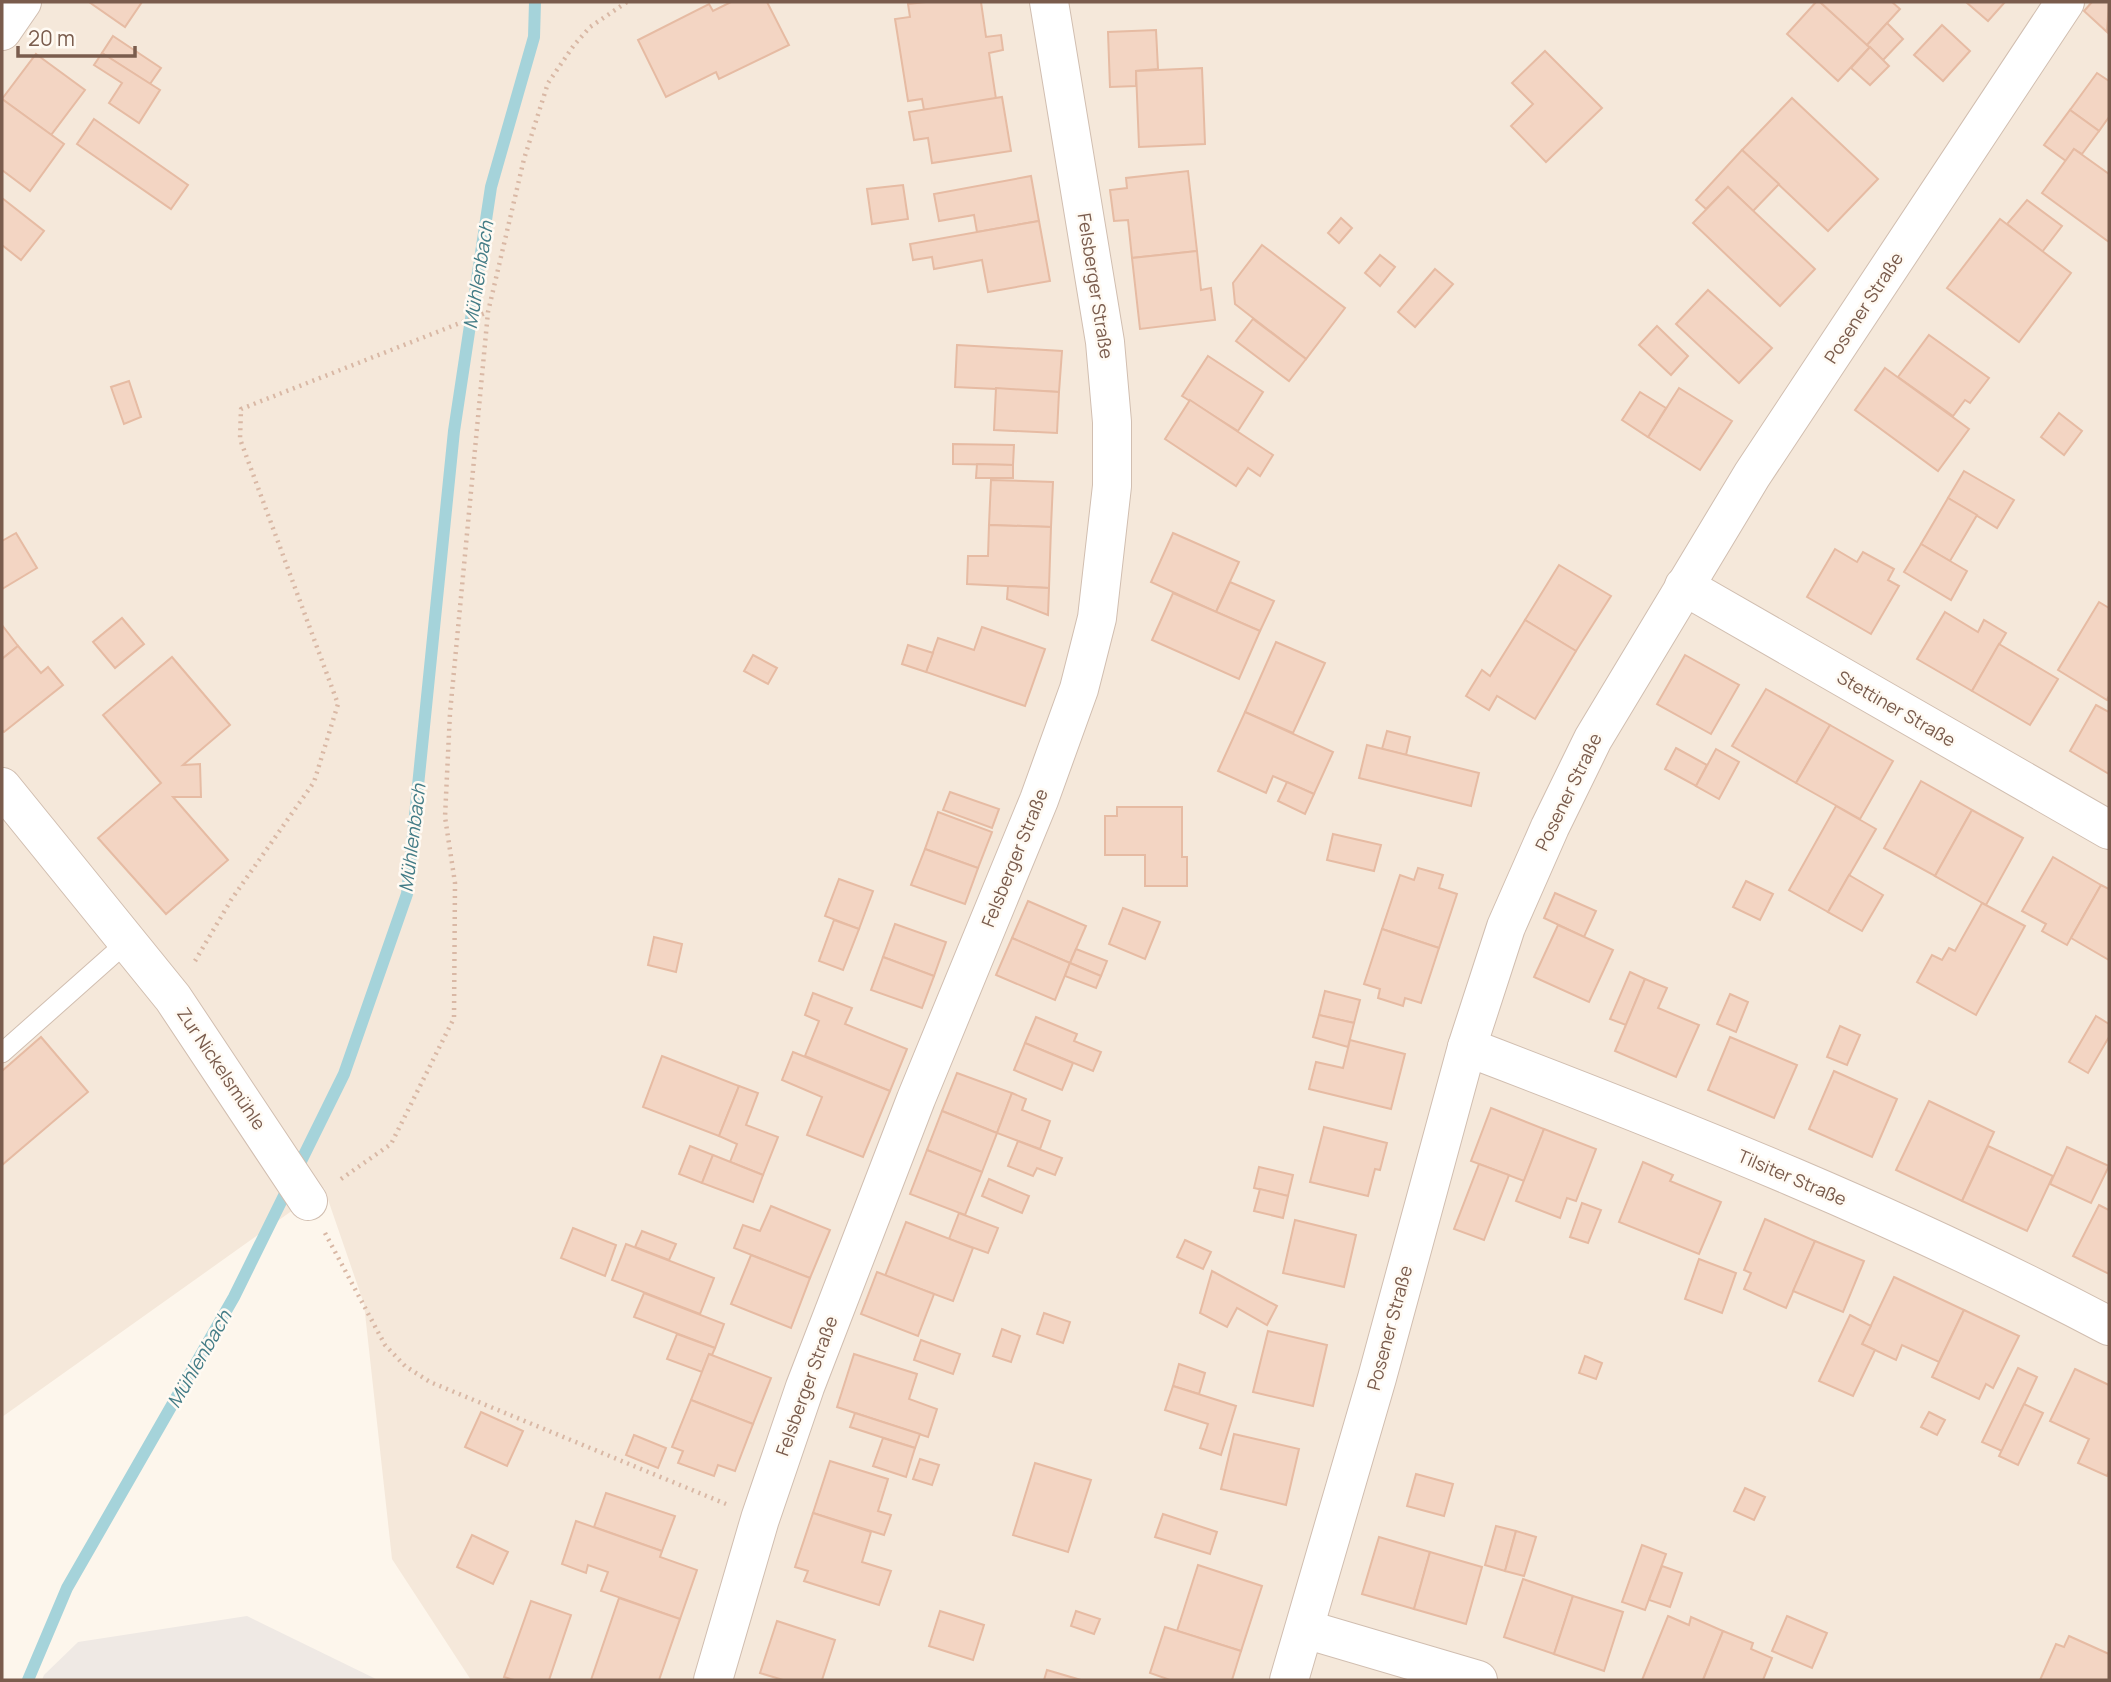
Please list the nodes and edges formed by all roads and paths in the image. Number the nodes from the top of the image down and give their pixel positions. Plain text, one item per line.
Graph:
1 (22, 2) edge
2 (627, 2) edge
3 (1049, 2) edge
4 (2065, 2) edge
5 (2, 31) edge
6 (488, 312) junction
7 (1684, 586) junction
8 (2, 788) edge
9 (2109, 830) edge
10 (127, 942) junction
11 (173, 998) junction
12 (1468, 1047) junction
13 (2, 1053) edge
14 (308, 1201) junction
15 (2109, 1326) edge
16 (760, 1518) junction
17 (1305, 1629) junction
18 (713, 1680) edge
19 (1289, 1680) edge
20 (1478, 1680) edge

1 - 5 street
2 - 6 path
3 - 16 street, Felsberger Straße
4 - 7 street, Posener Straße
6 - 11 path
6 - 14 path
7 - 9 street, Stettiner Straße
7 - 12 street, Posener Straße
8 - 10 street, Zur Nickelsmühle
10 - 11 street, Zur Nickelsmühle
10 - 13 lane
11 - 14 street, Zur Nickelsmühle
12 - 15 street, Tilsiter Straße
12 - 17 street, Posener Straße
14 - 16 path
16 - 18 street, Felsberger Straße
17 - 19 street, Posener Straße
17 - 20 street

